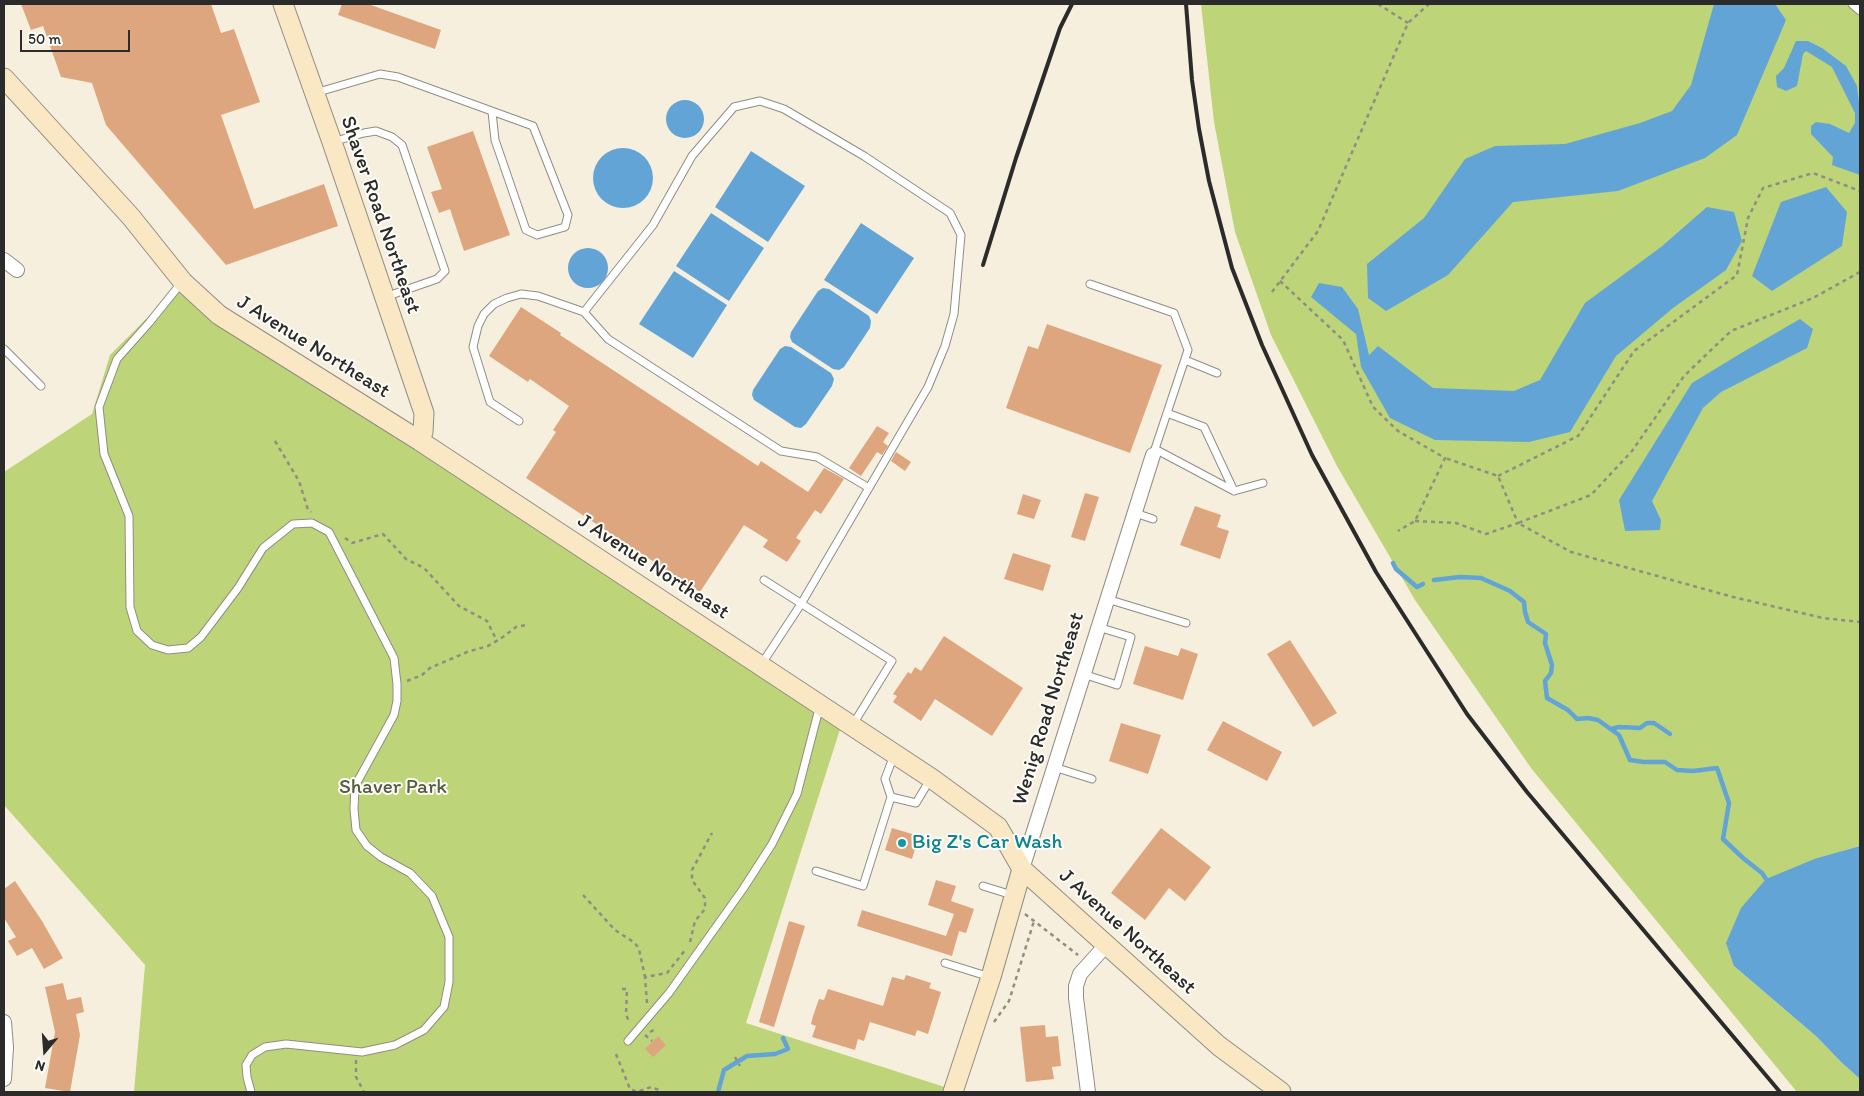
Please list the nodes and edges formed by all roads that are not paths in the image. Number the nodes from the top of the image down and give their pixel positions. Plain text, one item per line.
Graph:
1 (283, 4) edge
2 (1852, 4) edge
3 (1860, 11) edge
4 (4, 78) edge
5 (315, 93) junction
6 (492, 112) junction
7 (332, 142) junction
8 (4, 260) edge
9 (17, 270) dead end
10 (182, 282) junction
11 (1090, 284) dead end
12 (384, 298) junction
13 (584, 312) junction
14 (4, 349) edge
15 (1185, 360) junction
16 (1218, 373) dead end
17 (41, 386) dead end
18 (1167, 413) junction
19 (518, 421) dead end
20 (420, 441) junction
21 (1154, 452) junction
22 (1263, 483) dead end
23 (869, 488) junction
24 (1234, 491) junction
25 (1135, 513) junction
26 (1153, 519) dead end
27 (764, 580) dead end
28 (1107, 599) junction
29 (801, 604) junction
30 (1186, 623) dead end
31 (1098, 627) junction
32 (760, 665) junction
33 (1083, 674) junction
34 (820, 705) junction
35 (852, 726) junction
36 (894, 754) junction
37 (1054, 767) junction
38 (931, 778) junction
39 (1092, 779) dead end
40 (891, 796) junction
41 (1022, 869) junction
42 (816, 871) dead end
43 (983, 886) dead end
44 (1019, 904) junction
45 (1107, 944) junction
46 (946, 963) dead end
47 (991, 977) junction
48 (4, 1022) edge
49 (628, 1041) dead end
50 (4, 1079) edge
51 (250, 1092) edge
52 (953, 1092) edge
53 (1088, 1092) edge
54 (1281, 1092) edge

1 - 5 street, Shaver Road Northeast
2 - 3 lane
4 - 10 street, J Avenue Northeast
5 - 6 lane
5 - 7 street, Shaver Road Northeast
6 - 6 lane
7 - 12 street, Shaver Road Northeast
7 - 12 lane
8 - 9 street
10 - 20 street, J Avenue Northeast
10 - 51 lane
11 - 15 lane
12 - 20 street, Shaver Road Northeast
13 - 19 lane
13 - 23 lane
13 - 23 lane
14 - 17 lane
15 - 16 lane
15 - 18 lane
18 - 21 lane
18 - 24 lane
20 - 32 street, J Avenue Northeast
21 - 24 lane
21 - 25 street, Wenig Road Northeast
22 - 24 lane
23 - 29 lane
25 - 26 lane
25 - 28 street, Wenig Road Northeast
27 - 29 lane
28 - 30 lane
28 - 31 street, Wenig Road Northeast
29 - 32 lane
29 - 35 lane
31 - 33 street, Wenig Road Northeast
31 - 33 lane
32 - 34 street, J Avenue Northeast
33 - 37 street, Wenig Road Northeast
34 - 35 street, J Avenue Northeast
34 - 49 lane
35 - 36 street, J Avenue Northeast
36 - 38 street, J Avenue Northeast
36 - 40 lane
37 - 39 lane
37 - 41 street, Wenig Road Northeast
38 - 40 lane
38 - 41 street, J Avenue Northeast
40 - 42 lane
41 - 44 street, Wenig Road Northeast
41 - 45 street, J Avenue Northeast
43 - 44 lane
44 - 47 street, Wenig Road Northeast
45 - 53 street
45 - 54 street, J Avenue Northeast
46 - 47 lane
47 - 52 street, Wenig Road Northeast
48 - 50 street

